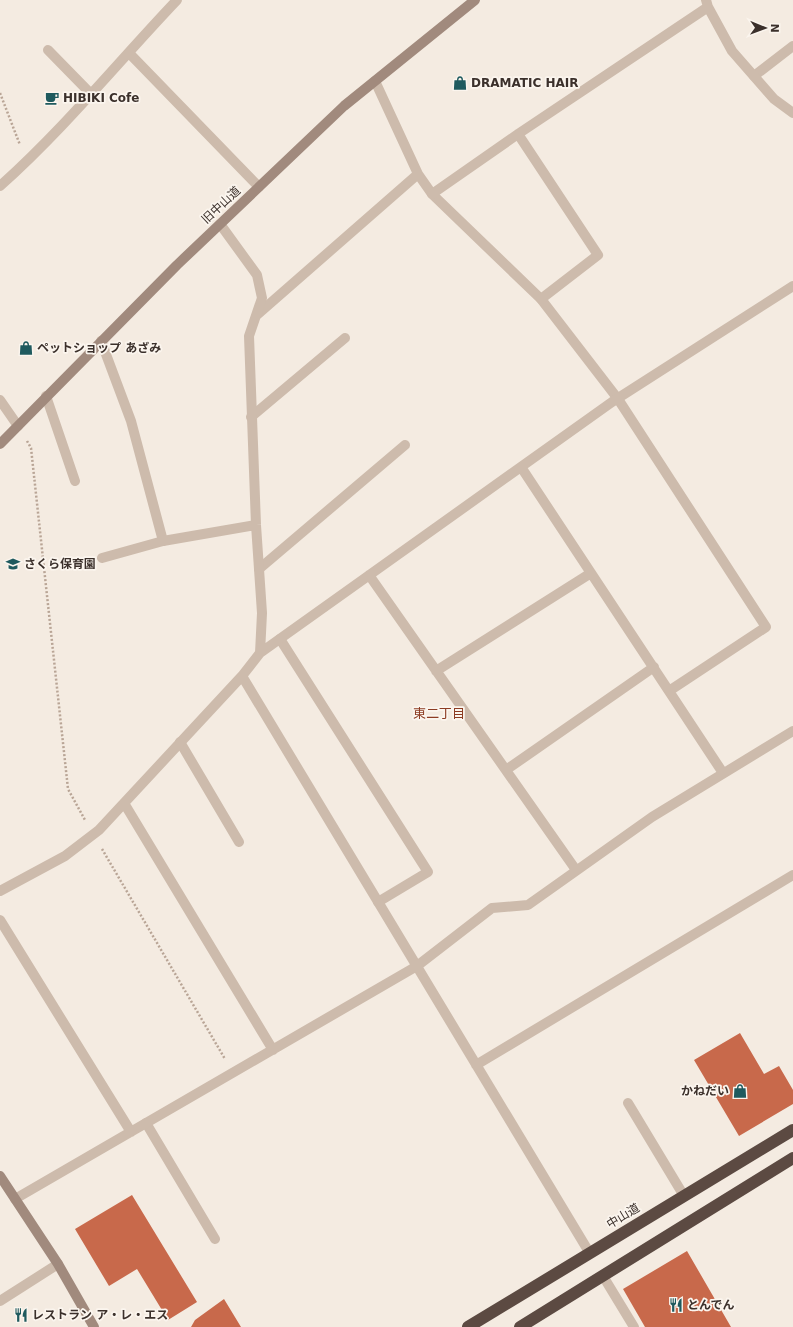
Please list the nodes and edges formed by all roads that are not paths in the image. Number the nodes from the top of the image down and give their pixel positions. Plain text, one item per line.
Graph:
1 (475, 0) edge
2 (172, 2) edge
3 (707, 4) edge
4 (793, 46) edge
5 (48, 50) dead end
6 (129, 53) junction
7 (754, 76) junction
8 (375, 81) junction
9 (92, 95) junction
10 (793, 113) edge
11 (518, 134) junction
12 (418, 174) junction
13 (0, 186) edge
14 (259, 187) junction
15 (432, 194) junction
16 (220, 224) junction
17 (793, 286) edge
18 (540, 299) junction
19 (258, 314) junction
20 (345, 338) dead end
21 (101, 342) junction
22 (46, 396) junction
23 (618, 399) junction
24 (0, 400) edge
25 (251, 417) junction
26 (18, 426) junction
27 (0, 444) edge
28 (405, 445) dead end
29 (522, 467) junction
30 (75, 481) dead end
31 (256, 525) junction
32 (163, 541) junction
33 (102, 558) dead end
34 (259, 569) junction
35 (591, 573) junction
36 (369, 576) junction
37 (280, 639) junction
38 (260, 653) junction
39 (654, 667) junction
40 (436, 671) junction
41 (242, 676) junction
42 (669, 691) junction
43 (793, 731) edge
44 (180, 742) junction
45 (506, 770) junction
46 (724, 773) junction
47 (124, 803) junction
48 (239, 842) dead end
49 (576, 870) junction
50 (793, 875) edge
51 (0, 891) edge
52 (378, 902) junction
53 (0, 920) edge
54 (417, 966) junction
55 (273, 1050) junction
56 (476, 1065) junction
57 (628, 1103) dead end
58 (146, 1123) junction
59 (793, 1130) edge
60 (131, 1132) junction
61 (793, 1158) edge
62 (0, 1176) edge
63 (684, 1196) junction
64 (15, 1199) junction
65 (215, 1239) dead end
66 (589, 1252) junction
67 (58, 1264) junction
68 (603, 1276) junction
69 (0, 1301) edge
70 (94, 1327) edge
71 (468, 1327) edge
72 (520, 1327) edge
73 (634, 1327) edge

1 - 8 main road, 旧中山道
2 - 6 street
3 - 7 street
3 - 11 street
4 - 7 street
5 - 9 street
6 - 9 street
6 - 14 street
7 - 10 street
8 - 12 street
8 - 14 main road, 旧中山道
9 - 13 street
11 - 15 street
11 - 18 street
12 - 15 street
12 - 19 street
14 - 16 main road, 旧中山道
15 - 18 street
16 - 19 street
16 - 21 main road, 旧中山道
17 - 23 street
18 - 23 street
19 - 25 street
20 - 25 street
21 - 22 main road, 旧中山道
21 - 32 street
22 - 26 main road, 旧中山道
22 - 30 street
23 - 29 street
23 - 42 street
24 - 26 street
25 - 31 street
26 - 27 main road, 旧中山道
28 - 34 street
29 - 35 street
29 - 36 street
31 - 32 street
31 - 34 street
32 - 33 street
34 - 38 street
35 - 39 street
35 - 40 street
36 - 37 street
36 - 40 street
37 - 38 street
37 - 52 street
38 - 41 street
39 - 42 street
39 - 45 street
40 - 45 street
41 - 44 street
41 - 52 street
42 - 46 street
43 - 46 street
44 - 47 street
44 - 48 street
45 - 49 street
46 - 49 street
47 - 51 street
47 - 55 street
49 - 54 street
50 - 56 street
52 - 54 street
53 - 60 street
54 - 55 street
54 - 56 street
55 - 58 street
56 - 66 street
57 - 63 street
58 - 60 street
58 - 65 street
59 - 63 highway, 中山道
60 - 64 street
61 - 68 highway
62 - 64 main road
63 - 66 highway, 中山道
64 - 67 main road
66 - 71 highway, 中山道
67 - 69 street
67 - 70 main road
68 - 72 highway
68 - 73 street

